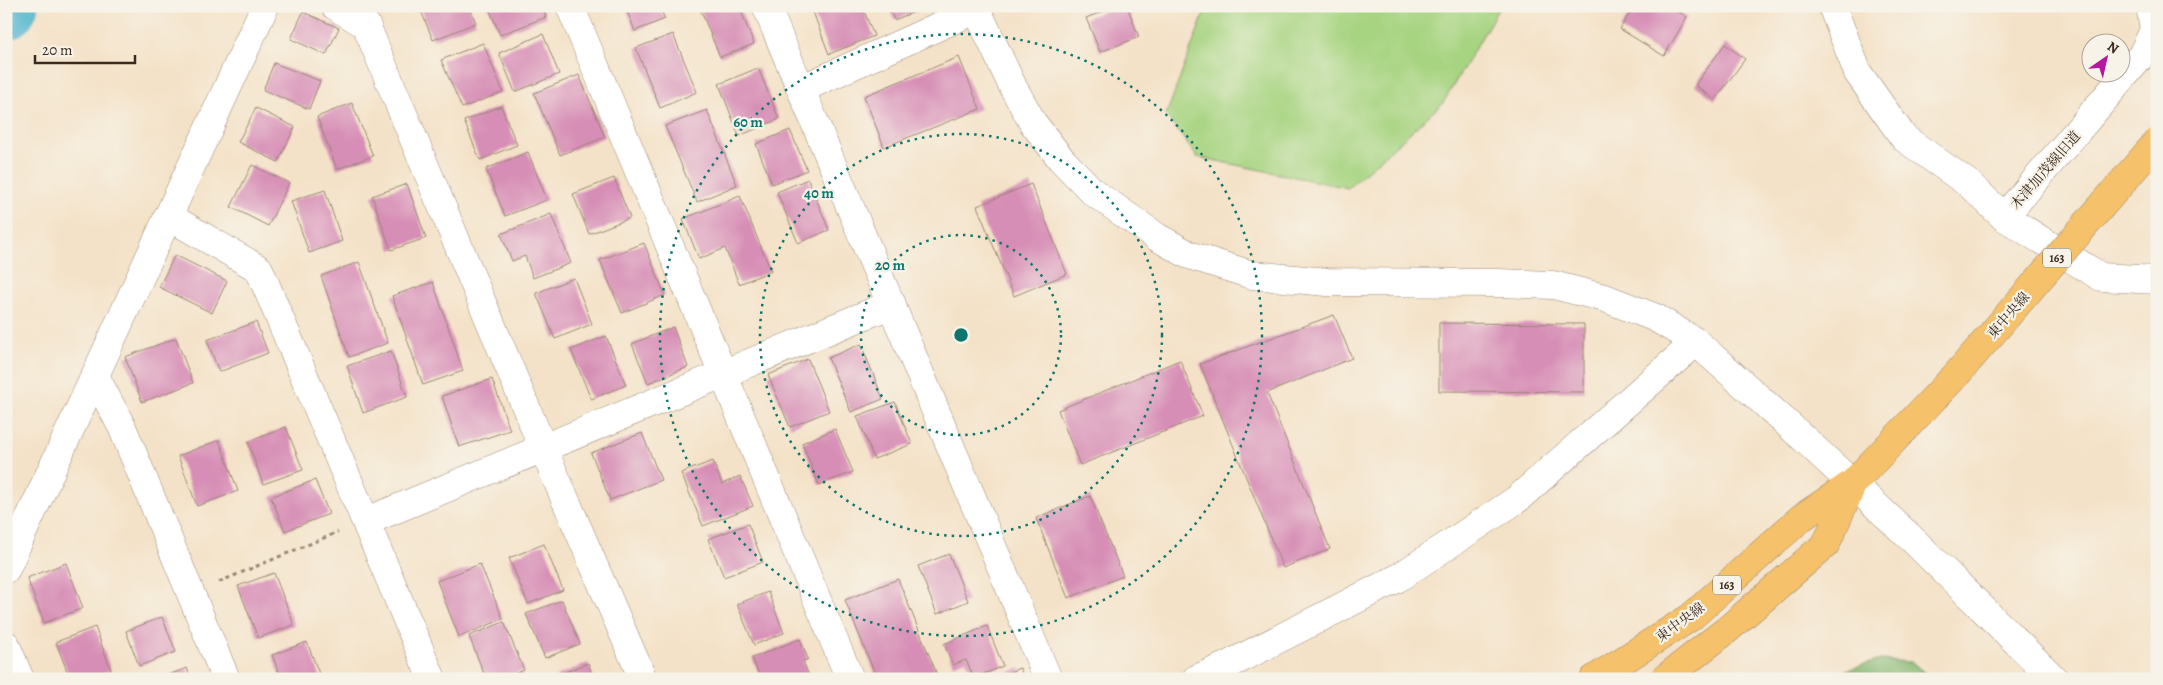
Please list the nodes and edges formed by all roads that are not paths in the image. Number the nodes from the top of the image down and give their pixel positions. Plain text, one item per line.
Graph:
1 (265, 6) edge
2 (334, 6) edge
3 (570, 6) edge
4 (766, 6) edge
5 (1832, 6) edge
6 (2150, 6) edge
7 (976, 8) edge
8 (801, 89) junction
9 (2157, 142) edge
10 (168, 216) junction
11 (2004, 217) junction
12 (2157, 280) edge
13 (892, 304) junction
14 (1696, 342) junction
15 (723, 374) junction
16 (95, 376) junction
17 (543, 448) junction
18 (1853, 483) junction
19 (367, 520) junction
20 (6, 569) edge
21 (6, 645) edge
22 (20, 679) edge
23 (226, 679) edge
24 (432, 679) edge
25 (643, 679) edge
26 (850, 679) edge
27 (1048, 679) edge
28 (1196, 679) edge
29 (1594, 679) edge
30 (1664, 679) edge
31 (2054, 679) edge

1 - 10 street
2 - 17 street
3 - 15 street
4 - 8 street
5 - 11 street
6 - 11 street, 木津加茂線旧道
7 - 8 street
7 - 14 street
8 - 13 street
9 - 18 highway, 東中央線 / 163, bridge
10 - 16 street
10 - 19 street
11 - 12 street, 木津加茂線旧道
13 - 15 street
13 - 27 street
14 - 18 street
14 - 28 street
15 - 17 street
15 - 26 street
16 - 20 street
16 - 23 street
17 - 19 street
17 - 25 street
18 - 29 highway, 東中央線 / 163
18 - 30 highway, 東中央線 / 163
18 - 31 street
19 - 24 street
21 - 22 street

